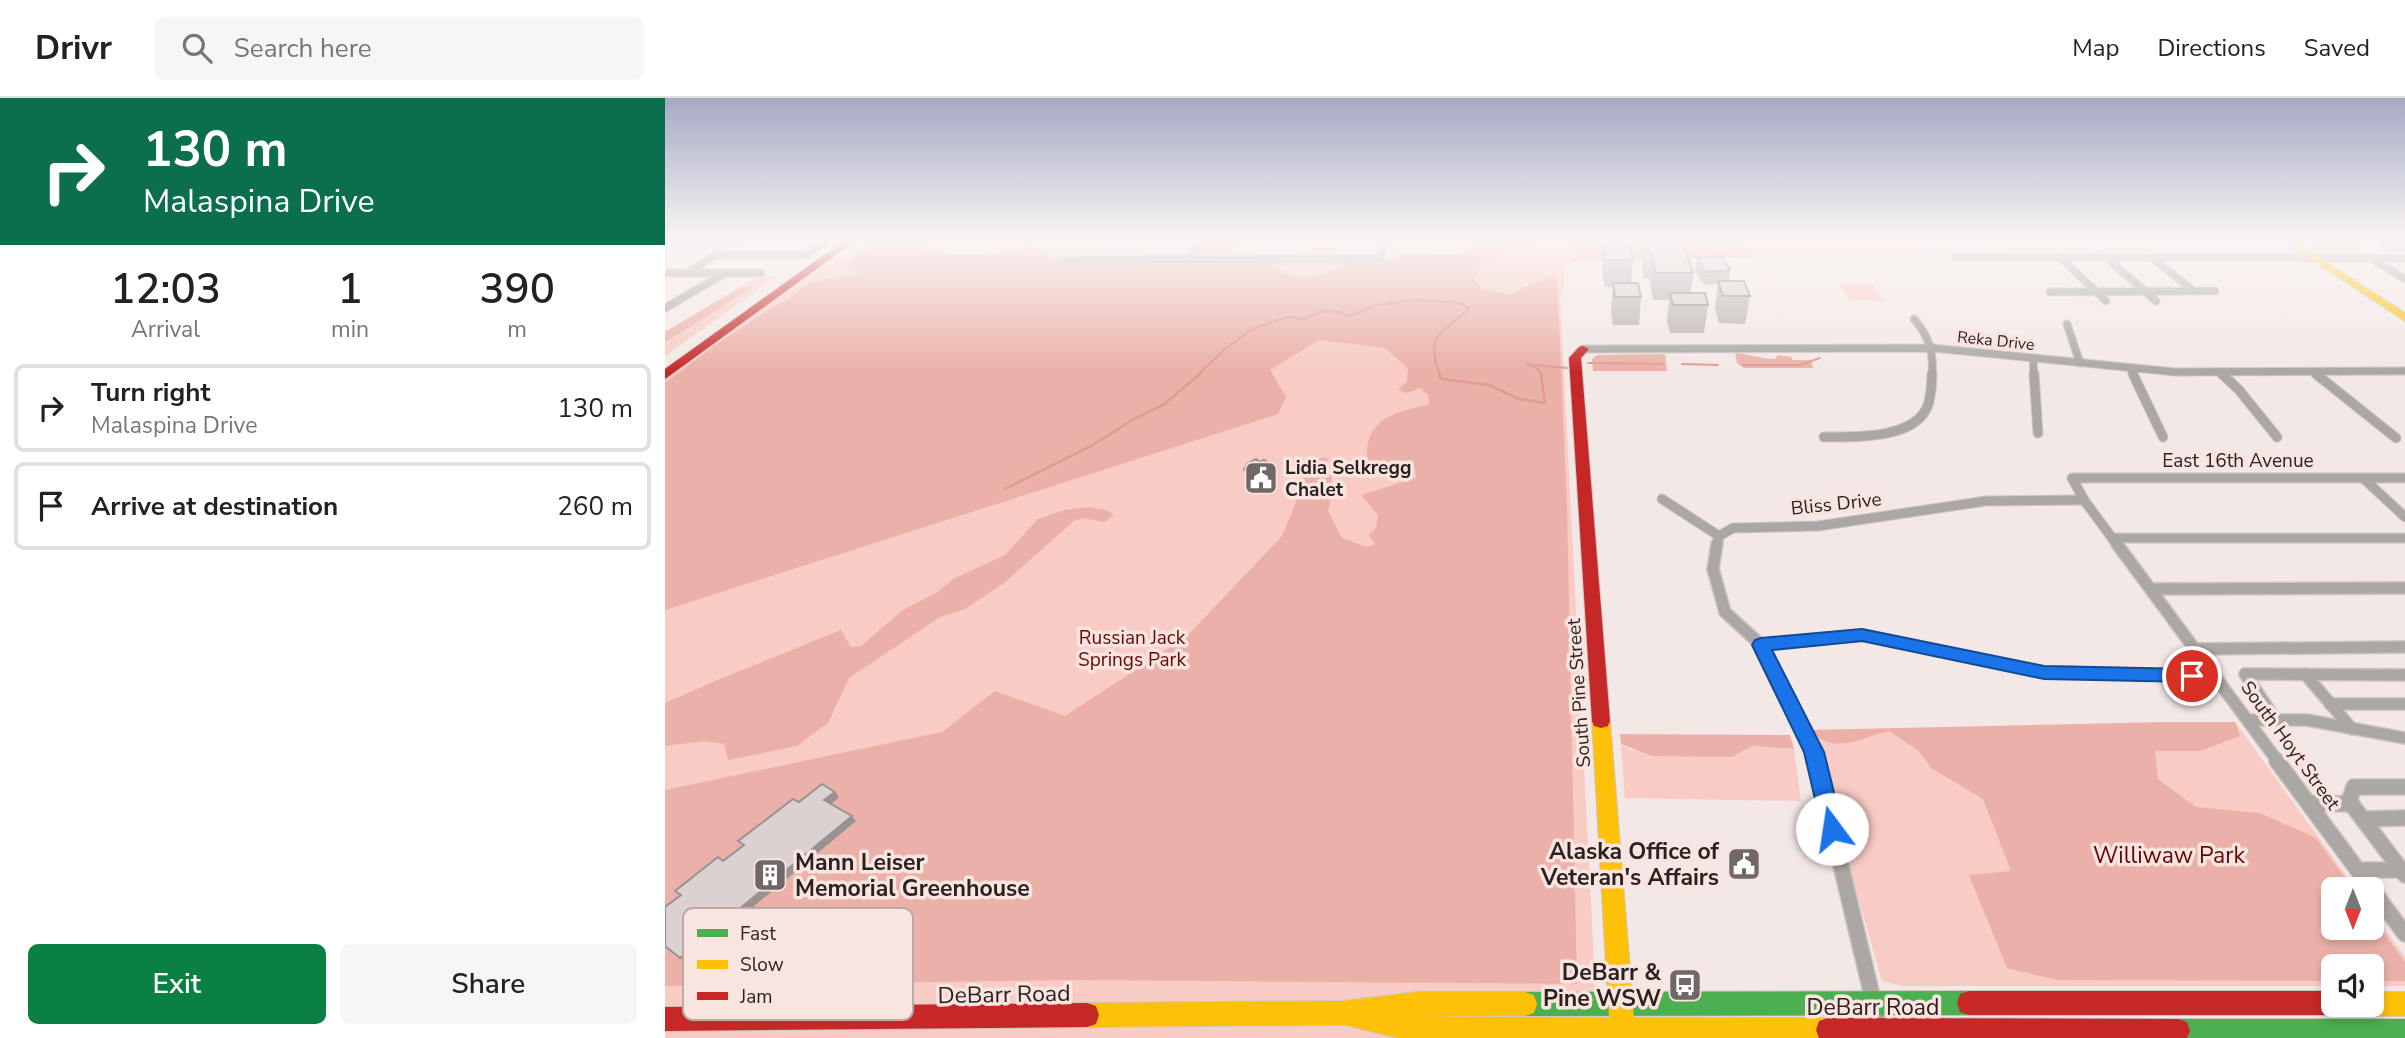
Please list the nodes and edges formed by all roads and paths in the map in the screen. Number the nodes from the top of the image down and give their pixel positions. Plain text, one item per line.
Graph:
1 (707, 284) edge
2 (778, 284) edge
3 (791, 284) edge
4 (2088, 284) edge
5 (2137, 284) edge
6 (2185, 284) edge
7 (2356, 284) edge
8 (2362, 284) edge
9 (2145, 291) junction
10 (2194, 291) junction
11 (2215, 291) dead end
12 (2050, 292) dead end
13 (2096, 292) junction
14 (2205, 300) dead end
15 (2106, 301) dead end
16 (2155, 301) dead end
17 (665, 308) edge
18 (2405, 310) edge
19 (2405, 318) edge
20 (1914, 319) dead end
21 (2067, 324) dead end
22 (1933, 348) junction
23 (1583, 349) joint
24 (2033, 358) junction
25 (2080, 363) junction
26 (665, 365) edge
27 (2130, 368) junction
28 (2313, 371) junction
29 (2405, 371) edge
30 (2220, 372) junction
31 (665, 375) edge
32 (2038, 433) dead end
33 (2163, 436) dead end
34 (1824, 437) dead end
35 (2277, 438) dead end
36 (2396, 438) dead end
37 (2072, 478) joint
38 (2363, 478) junction
39 (2405, 478) edge
40 (1662, 499) dead end
41 (2084, 500) junction
42 (2405, 516) edge
43 (1719, 536) junction
44 (2115, 538) junction
45 (2405, 538) edge
46 (2405, 588) edge
47 (2152, 589) junction
48 (1761, 645) junction
49 (2405, 647) edge
50 (2196, 649) junction
51 (2305, 674) junction
52 (2405, 675) edge
53 (2216, 676) junction
54 (2330, 704) junction
55 (2405, 704) edge
56 (2248, 720) junction
57 (2276, 720) junction
58 (2352, 729) junction
59 (2405, 738) edge
60 (2405, 787) edge
61 (2309, 803) junction
62 (2352, 804) junction
63 (2405, 818) edge
64 (2363, 819) junction
65 (2402, 867) edge
66 (2358, 870) junction
67 (2405, 934) edge
68 (1874, 1002) junction
69 (1621, 1003) junction
70 (2321, 1003) edge
71 (2384, 1004) edge
72 (2405, 1004) edge
73 (1343, 1013) junction
74 (913, 1017) edge
75 (665, 1019) edge
76 (683, 1019) edge
77 (1880, 1029) junction
78 (2405, 1031) edge
79 (1623, 1034) edge
80 (2120, 1034) edge

1 - 17 street
2 - 26 main road
3 - 31 main road
4 - 13 street
5 - 9 street
6 - 10 street
7 - 19 main road
8 - 18 main road
9 - 10 street
9 - 13 street
9 - 16 street
10 - 11 street
10 - 14 street
12 - 13 street
13 - 15 street
20 - 22 street
21 - 25 street
22 - 23 street, Reka Drive
22 - 24 street, Reka Drive
22 - 34 street
23 - 69 main road, South Pine Street
24 - 25 street, Reka Drive
24 - 32 street
25 - 27 street, Reka Drive
27 - 30 street, Reka Drive
27 - 33 street
28 - 29 street, Reka Drive
28 - 30 street, Reka Drive
28 - 36 street
30 - 35 street
37 - 38 street, East 16th Avenue
37 - 41 street, South Hoyt Street
38 - 39 street, East 16th Avenue
38 - 42 street
40 - 43 street
41 - 43 street, Bliss Drive
41 - 44 street, South Hoyt Street
43 - 48 street
44 - 45 street
44 - 47 street, South Hoyt Street
46 - 47 street
47 - 50 street, South Hoyt Street
48 - 53 street
48 - 68 street
49 - 50 street
50 - 53 street, South Hoyt Street
51 - 52 street
51 - 54 street
51 - 57 street
53 - 56 street, South Hoyt Street
54 - 55 street
54 - 58 street
56 - 57 street
56 - 61 street, South Hoyt Street
57 - 58 street
58 - 59 street
60 - 62 street
61 - 62 street
61 - 66 street, South Hoyt Street
62 - 64 street
63 - 64 street
64 - 65 street
65 - 66 street
66 - 67 street, South Hoyt Street
68 - 69 main road, DeBarr Road
68 - 70 main road, DeBarr Road
68 - 77 street
69 - 73 main road, DeBarr Road
69 - 79 main road, South Pine Street
71 - 72 main road
73 - 74 main road, DeBarr Road
73 - 79 main road, DeBarr Road
75 - 76 main road, DeBarr Road
77 - 79 main road, DeBarr Road
77 - 80 main road, DeBarr Road
78 - 80 main road, DeBarr Road

